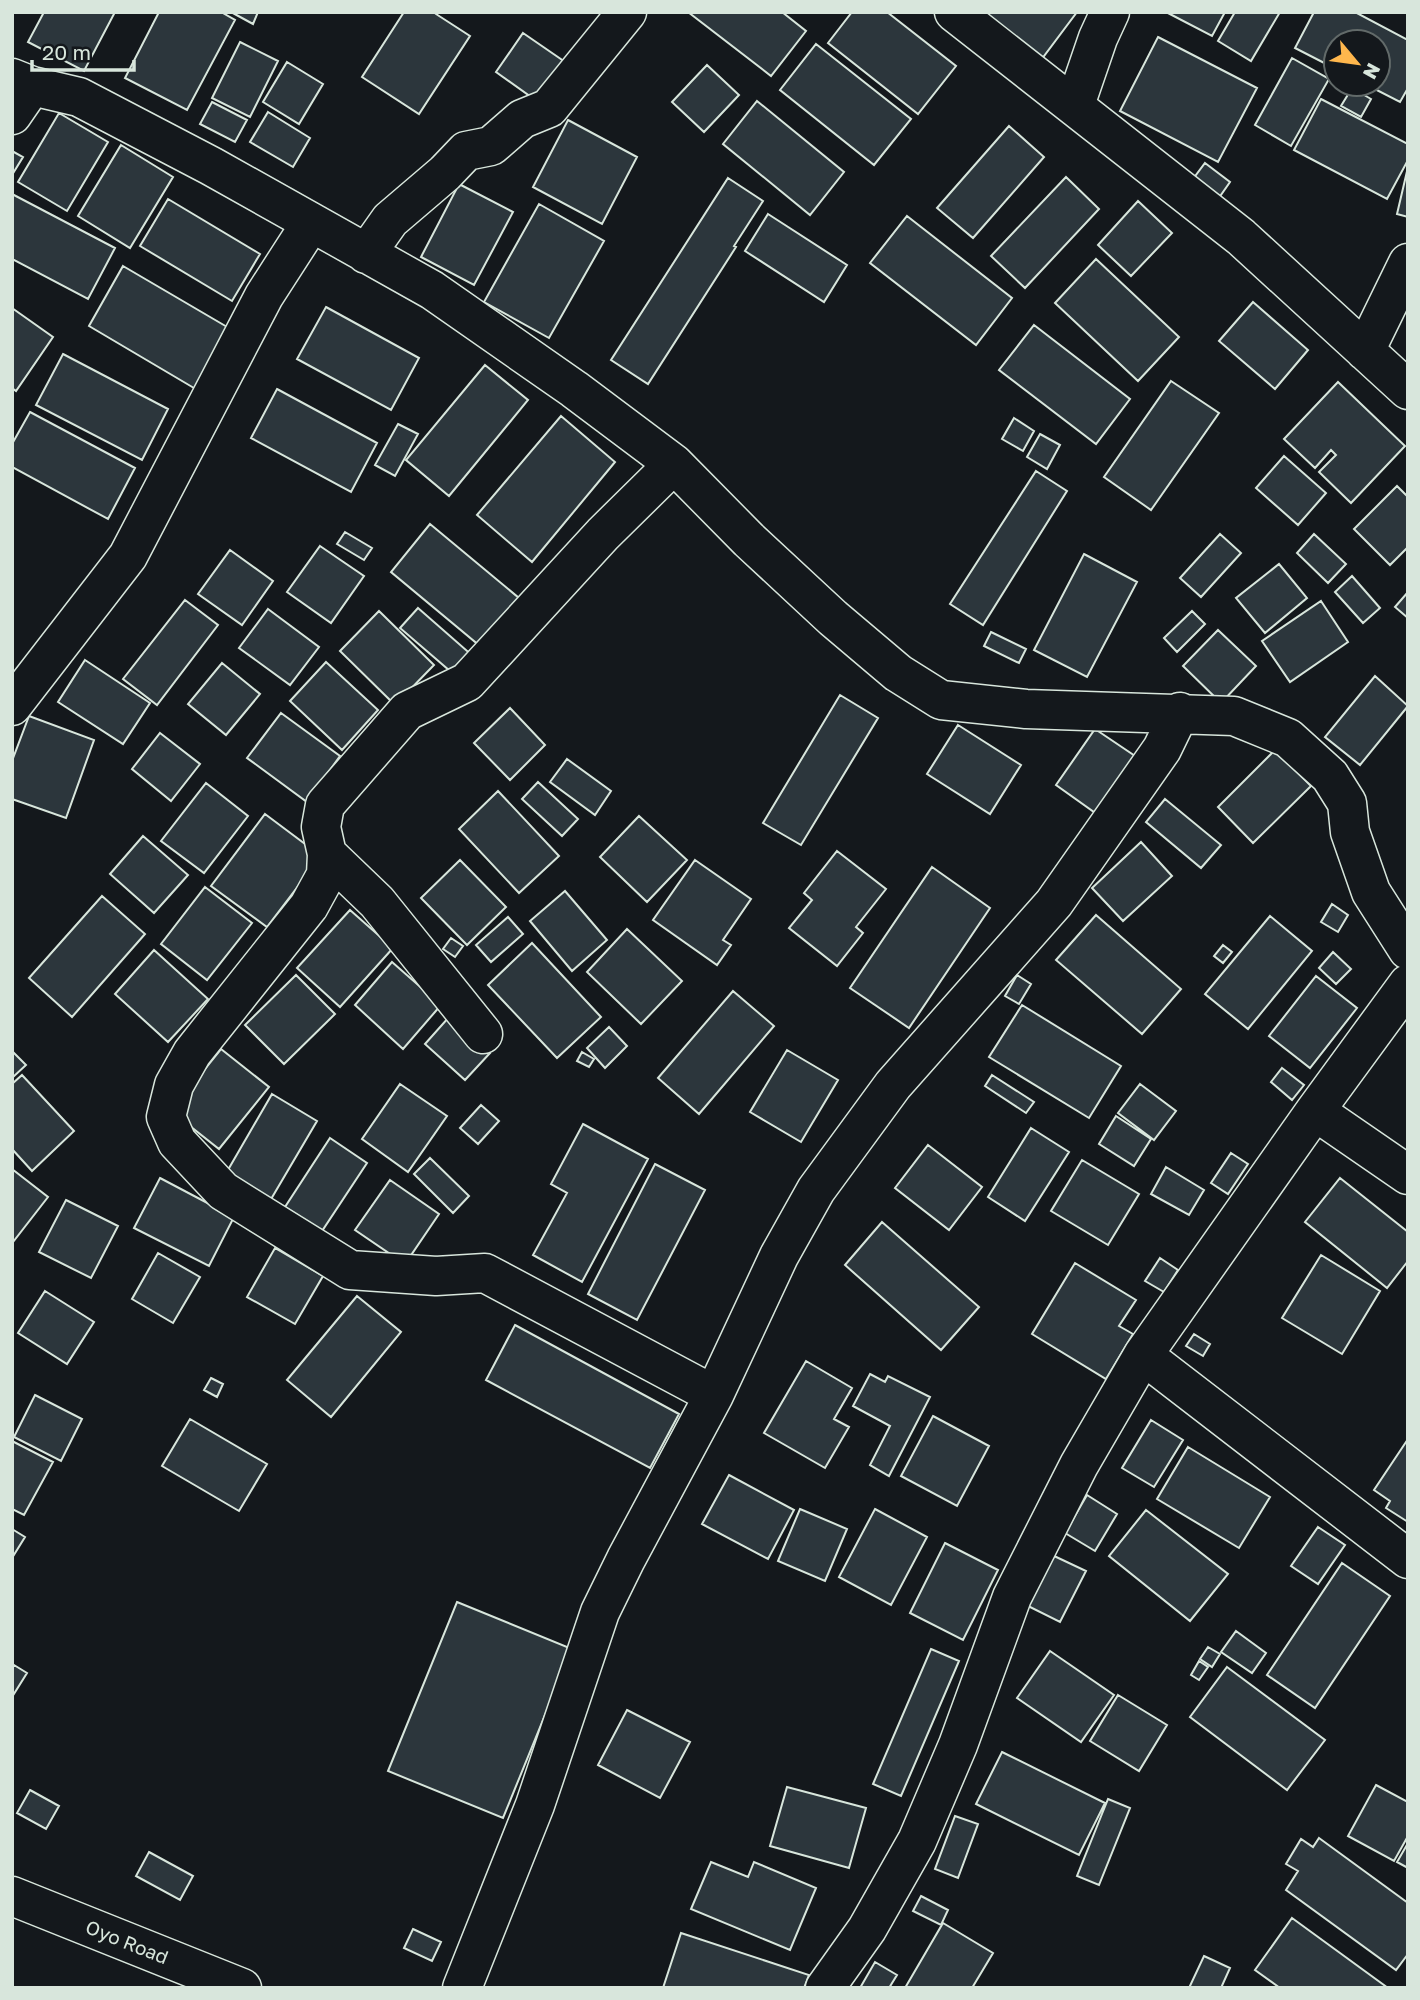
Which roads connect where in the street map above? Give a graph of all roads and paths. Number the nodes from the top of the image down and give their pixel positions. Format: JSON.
{"nodes":[{"id":1,"x":954,"y":12,"type":"edge"},
{"id":2,"x":1110,"y":12,"type":"edge"},
{"id":3,"x":611,"y":17,"type":"edge"},
{"id":4,"x":19,"y":93,"type":"edge"},
{"id":5,"x":1075,"y":106,"type":"junction"},
{"id":6,"x":311,"y":223,"type":"junction"},
{"id":7,"x":366,"y":254,"type":"junction"},
{"id":8,"x":1408,"y":263,"type":"edge"},
{"id":9,"x":1365,"y":351,"type":"junction"},
{"id":10,"x":1408,"y":390,"type":"edge"},
{"id":11,"x":674,"y":464,"type":"junction"},
{"id":12,"x":12,"y":706,"type":"edge"},
{"id":13,"x":1180,"y":712,"type":"junction"},
{"id":14,"x":327,"y":854,"type":"junction"},
{"id":15,"x":1408,"y":950,"type":"edge"},
{"id":16,"x":1408,"y":984,"type":"edge"},
{"id":17,"x":483,"y":1034,"type":"dead end"},
{"id":18,"x":1315,"y":1111,"type":"junction"},
{"id":19,"x":1408,"y":1175,"type":"edge"},
{"id":20,"x":1143,"y":1355,"type":"junction"},
{"id":21,"x":714,"y":1395,"type":"junction"},
{"id":22,"x":1408,"y":1559,"type":"edge"},
{"id":23,"x":12,"y":1896,"type":"edge"},
{"id":24,"x":242,"y":1988,"type":"edge"},
{"id":25,"x":461,"y":1988,"type":"edge"},
{"id":26,"x":825,"y":1988,"type":"edge"}],
"edges":[{"from":1,"to":5,"type":"main road"},
{"from":2,"to":5,"type":"main road"},
{"from":3,"to":7,"type":"main road"},
{"from":4,"to":6,"type":"main road"},
{"from":5,"to":9,"type":"main road"},
{"from":6,"to":7,"type":"main road"},
{"from":6,"to":12,"type":"main road"},
{"from":7,"to":11,"type":"main road"},
{"from":8,"to":9,"type":"main road"},
{"from":9,"to":10,"type":"main road"},
{"from":11,"to":13,"type":"main road"},
{"from":11,"to":14,"type":"main road"},
{"from":13,"to":15,"type":"main road"},
{"from":13,"to":21,"type":"main road"},
{"from":14,"to":17,"type":"main road"},
{"from":14,"to":21,"type":"main road"},
{"from":16,"to":18,"type":"main road"},
{"from":18,"to":19,"type":"main road"},
{"from":18,"to":20,"type":"main road"},
{"from":20,"to":22,"type":"main road"},
{"from":20,"to":26,"type":"main road"},
{"from":21,"to":25,"type":"main road"},
{"from":23,"to":24,"type":"main road","name":"Oyo Road"}]}
